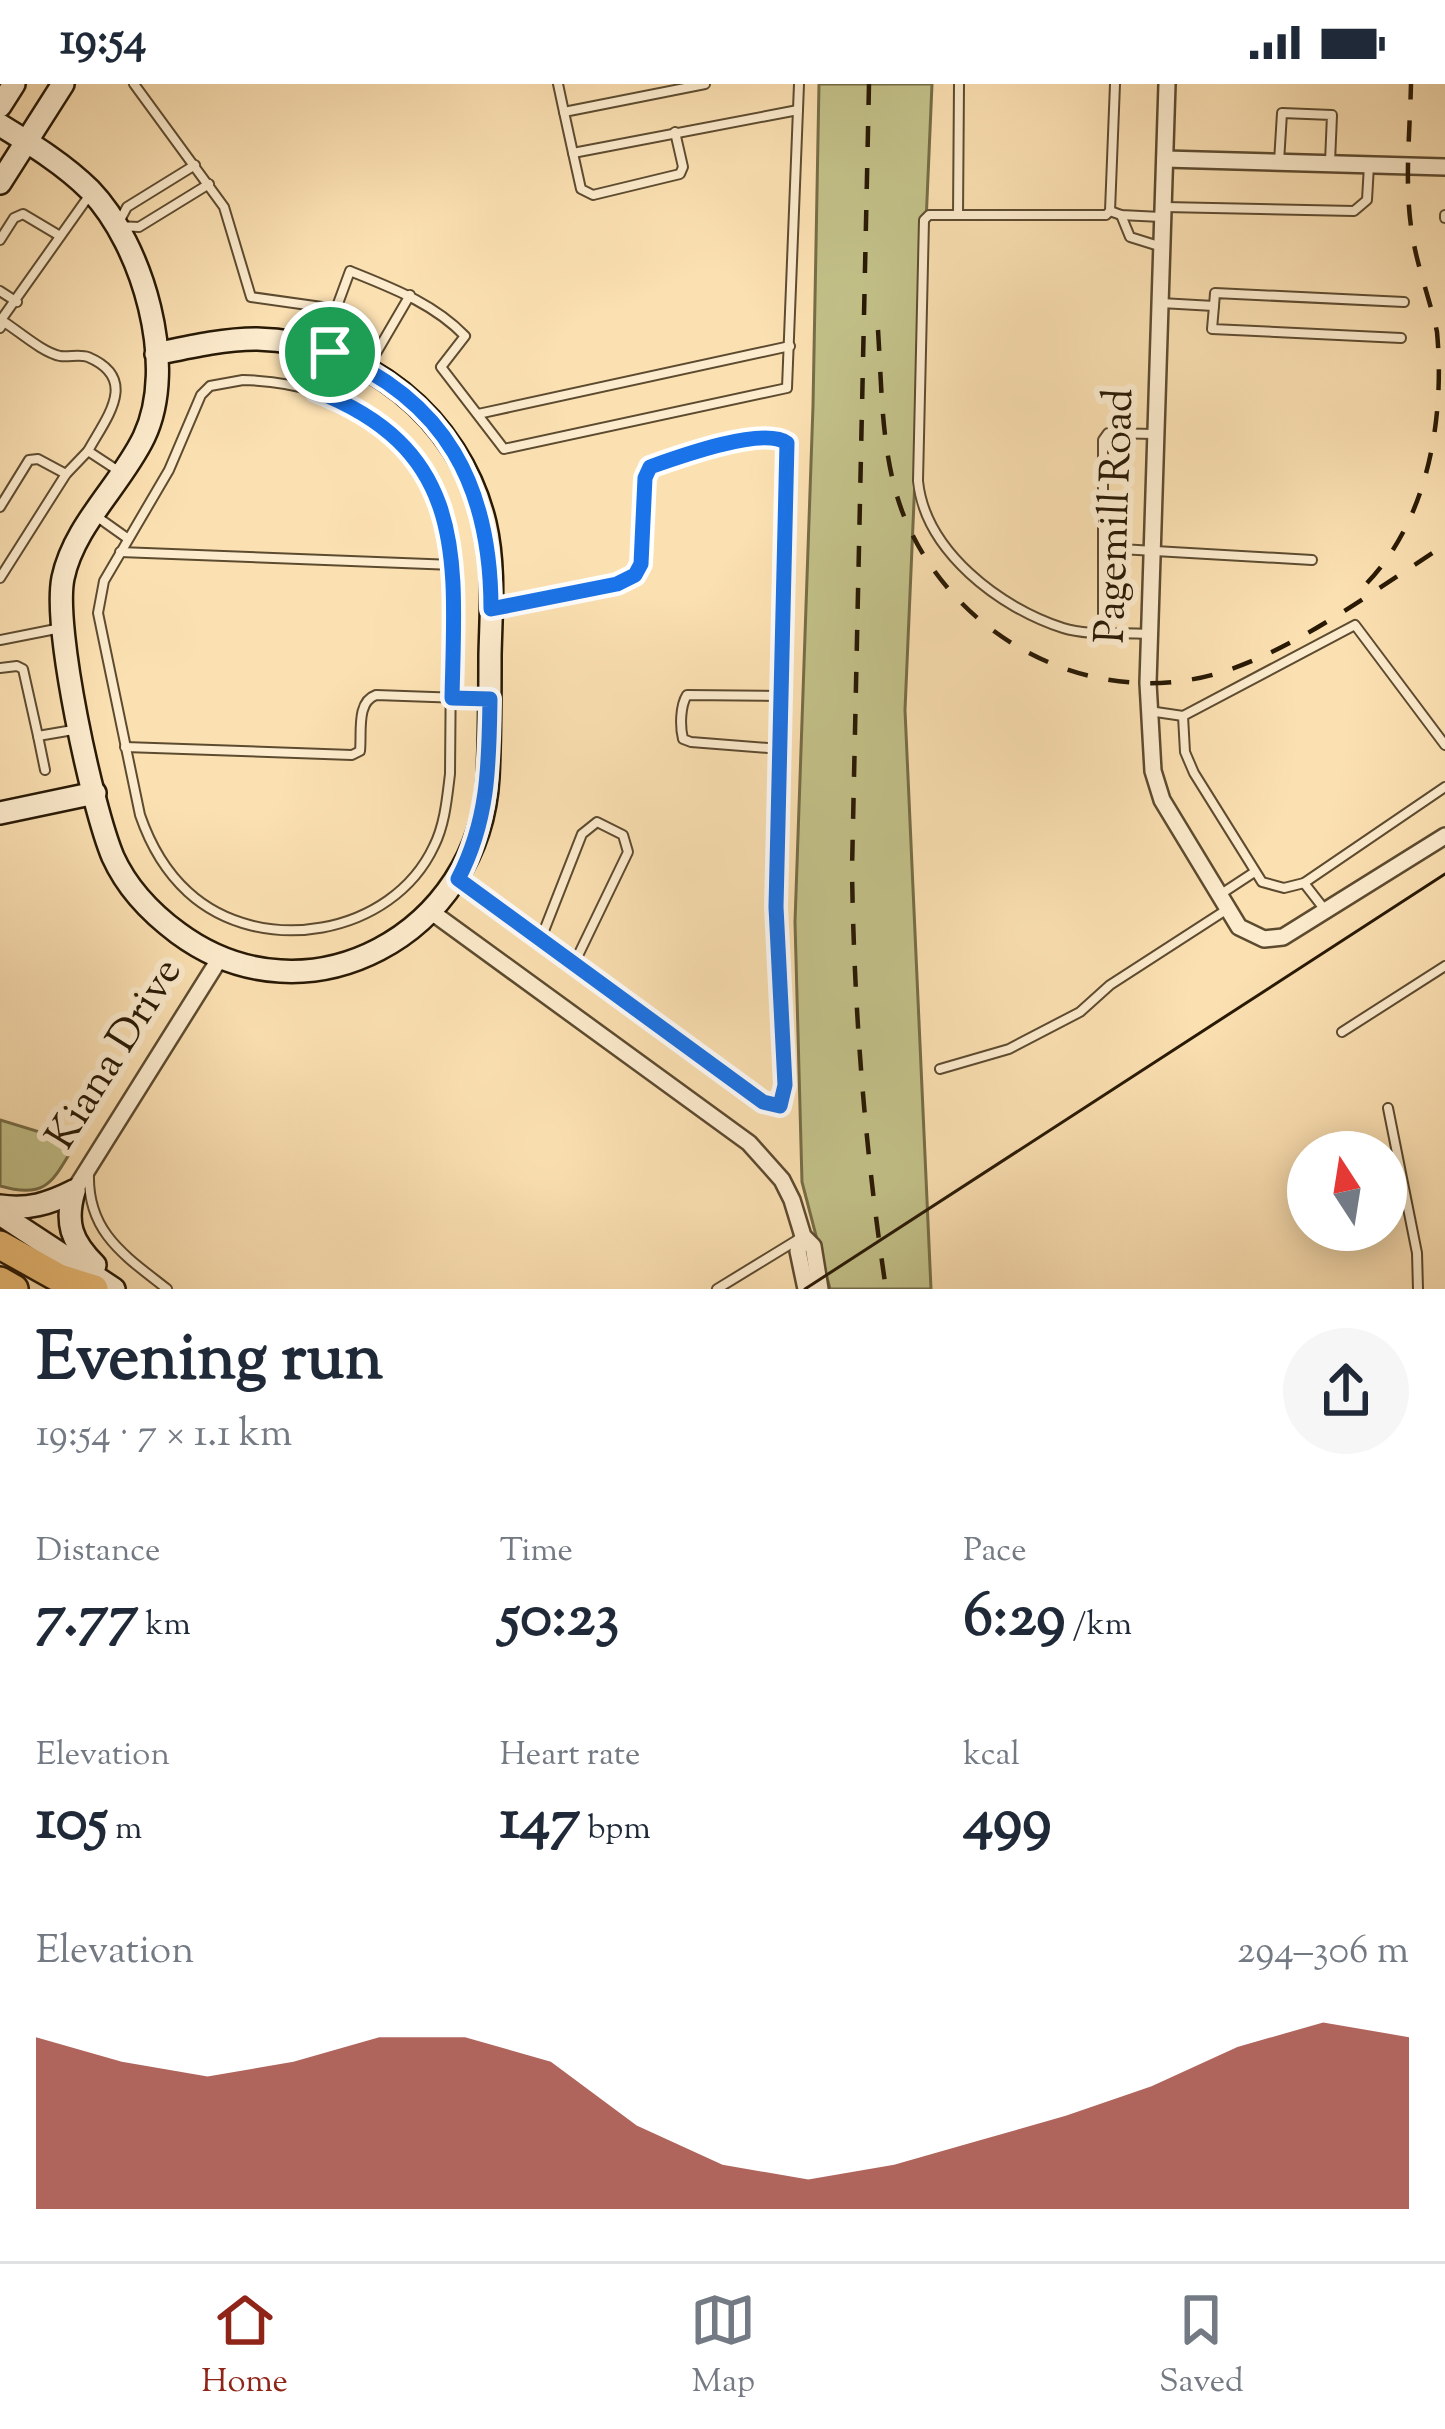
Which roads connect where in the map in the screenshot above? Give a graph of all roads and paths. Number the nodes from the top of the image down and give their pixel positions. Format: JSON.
{"nodes":[{"id":1,"x":14,"y":84,"type":"edge"},
{"id":2,"x":63,"y":84,"type":"edge"},
{"id":3,"x":134,"y":84,"type":"edge"},
{"id":4,"x":558,"y":84,"type":"edge"},
{"id":5,"x":799,"y":84,"type":"edge"},
{"id":6,"x":958,"y":84,"type":"edge"},
{"id":7,"x":1115,"y":84,"type":"edge"},
{"id":8,"x":1167,"y":84,"type":"edge"},
{"id":9,"x":699,"y":85,"type":"edge"},
{"id":10,"x":0,"y":106,"type":"edge"},
{"id":11,"x":798,"y":110,"type":"junction"},
{"id":12,"x":564,"y":112,"type":"junction"},
{"id":13,"x":0,"y":124,"type":"edge"},
{"id":14,"x":675,"y":132,"type":"junction"},
{"id":15,"x":26,"y":141,"type":"junction"},
{"id":16,"x":573,"y":153,"type":"junction"},
{"id":17,"x":1165,"y":159,"type":"junction"},
{"id":18,"x":1279,"y":162,"type":"junction"},
{"id":19,"x":1330,"y":164,"type":"junction"},
{"id":20,"x":194,"y":165,"type":"junction"},
{"id":21,"x":1369,"y":165,"type":"junction"},
{"id":22,"x":1445,"y":167,"type":"edge"},
{"id":23,"x":0,"y":182,"type":"edge"},
{"id":24,"x":209,"y":184,"type":"junction"},
{"id":25,"x":92,"y":192,"type":"junction"},
{"id":26,"x":1110,"y":211,"type":"junction"},
{"id":27,"x":1163,"y":212,"type":"junction"},
{"id":28,"x":958,"y":215,"type":"junction"},
{"id":29,"x":1121,"y":215,"type":"junction"},
{"id":30,"x":117,"y":226,"type":"junction"},
{"id":31,"x":7,"y":236,"type":"edge"},
{"id":32,"x":60,"y":236,"type":"junction"},
{"id":33,"x":1162,"y":247,"type":"junction"},
{"id":34,"x":34,"y":250,"type":"dead end"},
{"id":35,"x":45,"y":258,"type":"junction"},
{"id":36,"x":19,"y":273,"type":"dead end"},
{"id":37,"x":31,"y":281,"type":"junction"},
{"id":38,"x":0,"y":291,"type":"edge"},
{"id":39,"x":410,"y":296,"type":"junction"},
{"id":40,"x":17,"y":302,"type":"junction"},
{"id":41,"x":1404,"y":302,"type":"dead end"},
{"id":42,"x":1160,"y":303,"type":"junction"},
{"id":43,"x":1214,"y":306,"type":"junction"},
{"id":44,"x":1,"y":323,"type":"edge"},
{"id":45,"x":1401,"y":338,"type":"dead end"},
{"id":46,"x":790,"y":346,"type":"junction"},
{"id":47,"x":330,"y":352,"type":"junction"},
{"id":48,"x":156,"y":354,"type":"junction"},
{"id":49,"x":367,"y":368,"type":"junction"},
{"id":50,"x":316,"y":391,"type":"junction"},
{"id":51,"x":478,"y":414,"type":"junction"},
{"id":52,"x":1156,"y":435,"type":"junction"},
{"id":53,"x":88,"y":451,"type":"junction"},
{"id":54,"x":122,"y":473,"type":"junction"},
{"id":55,"x":66,"y":474,"type":"junction"},
{"id":56,"x":0,"y":507,"type":"edge"},
{"id":57,"x":94,"y":516,"type":"junction"},
{"id":58,"x":127,"y":538,"type":"junction"},
{"id":59,"x":1103,"y":548,"type":"junction"},
{"id":60,"x":1152,"y":550,"type":"junction"},
{"id":61,"x":119,"y":551,"type":"junction"},
{"id":62,"x":1312,"y":560,"type":"dead end"},
{"id":63,"x":454,"y":565,"type":"junction"},
{"id":64,"x":0,"y":578,"type":"edge"},
{"id":65,"x":491,"y":609,"type":"junction"},
{"id":66,"x":62,"y":627,"type":"junction"},
{"id":67,"x":1103,"y":631,"type":"junction"},
{"id":68,"x":1149,"y":634,"type":"junction"},
{"id":69,"x":0,"y":640,"type":"edge"},
{"id":70,"x":0,"y":668,"type":"edge"},
{"id":71,"x":782,"y":696,"type":"junction"},
{"id":72,"x":455,"y":698,"type":"junction"},
{"id":73,"x":490,"y":699,"type":"junction"},
{"id":74,"x":1149,"y":711,"type":"junction"},
{"id":75,"x":1184,"y":716,"type":"junction"},
{"id":76,"x":80,"y":728,"type":"junction"},
{"id":77,"x":38,"y":736,"type":"junction"},
{"id":78,"x":1445,"y":745,"type":"edge"},
{"id":79,"x":125,"y":747,"type":"junction"},
{"id":80,"x":780,"y":749,"type":"junction"},
{"id":81,"x":45,"y":770,"type":"dead end"},
{"id":82,"x":1445,"y":787,"type":"edge"},
{"id":83,"x":95,"y":793,"type":"junction"},
{"id":84,"x":0,"y":814,"type":"edge"},
{"id":85,"x":1445,"y":836,"type":"edge"},
{"id":86,"x":1254,"y":873,"type":"junction"},
{"id":87,"x":458,"y":879,"type":"junction"},
{"id":88,"x":1304,"y":883,"type":"junction"},
{"id":89,"x":1223,"y":902,"type":"junction"},
{"id":90,"x":1325,"y":911,"type":"junction"},
{"id":91,"x":433,"y":913,"type":"junction"},
{"id":92,"x":540,"y":941,"type":"junction"},
{"id":93,"x":220,"y":958,"type":"junction"},
{"id":94,"x":574,"y":966,"type":"junction"},
{"id":95,"x":1445,"y":966,"type":"edge"},
{"id":96,"x":1342,"y":1032,"type":"dead end"},
{"id":97,"x":940,"y":1069,"type":"dead end"},
{"id":98,"x":1388,"y":1108,"type":"dead end"},
{"id":99,"x":89,"y":1166,"type":"junction"},
{"id":100,"x":74,"y":1191,"type":"junction"},
{"id":101,"x":0,"y":1210,"type":"edge"},
{"id":102,"x":803,"y":1236,"type":"junction"},
{"id":103,"x":0,"y":1245,"type":"edge"},
{"id":104,"x":0,"y":1281,"type":"edge"},
{"id":105,"x":14,"y":1289,"type":"edge"},
{"id":106,"x":94,"y":1289,"type":"edge"},
{"id":107,"x":117,"y":1289,"type":"edge"},
{"id":108,"x":167,"y":1289,"type":"edge"},
{"id":109,"x":718,"y":1289,"type":"edge"},
{"id":110,"x":806,"y":1289,"type":"edge"},
{"id":111,"x":820,"y":1289,"type":"edge"},
{"id":112,"x":1418,"y":1289,"type":"edge"}],
"edges":[{"from":1,"to":10,"type":"street"},
{"from":2,"to":15,"type":"street"},
{"from":3,"to":20,"type":"lane"},
{"from":4,"to":12,"type":"lane"},
{"from":5,"to":11,"type":"lane"},
{"from":6,"to":28,"type":"lane"},
{"from":7,"to":26,"type":"lane"},
{"from":8,"to":17,"type":"street","name":"Pagemill Road"},
{"from":9,"to":12,"type":"lane"},
{"from":11,"to":14,"type":"lane"},
{"from":11,"to":46,"type":"lane"},
{"from":12,"to":16,"type":"lane"},
{"from":13,"to":15,"type":"street"},
{"from":14,"to":16,"type":"lane"},
{"from":14,"to":16,"type":"lane"},
{"from":15,"to":23,"type":"street"},
{"from":15,"to":25,"type":"street"},
{"from":17,"to":18,"type":"street"},
{"from":17,"to":27,"type":"street","name":"Pagemill Road"},
{"from":18,"to":19,"type":"street"},
{"from":18,"to":19,"type":"lane"},
{"from":19,"to":21,"type":"street"},
{"from":20,"to":24,"type":"lane"},
{"from":20,"to":30,"type":"lane"},
{"from":21,"to":22,"type":"street"},
{"from":21,"to":27,"type":"lane"},
{"from":24,"to":30,"type":"lane"},
{"from":24,"to":39,"type":"lane"},
{"from":25,"to":30,"type":"street"},
{"from":25,"to":32,"type":"lane"},
{"from":26,"to":28,"type":"lane"},
{"from":26,"to":29,"type":"lane"},
{"from":27,"to":29,"type":"lane"},
{"from":27,"to":33,"type":"street","name":"Pagemill Road"},
{"from":28,"to":67,"type":"lane"},
{"from":29,"to":33,"type":"lane"},
{"from":30,"to":48,"type":"street"},
{"from":31,"to":32,"type":"lane"},
{"from":32,"to":35,"type":"lane"},
{"from":33,"to":42,"type":"street","name":"Pagemill Road"},
{"from":34,"to":35,"type":"lane"},
{"from":35,"to":37,"type":"lane"},
{"from":36,"to":37,"type":"lane"},
{"from":37,"to":40,"type":"lane"},
{"from":38,"to":40,"type":"lane"},
{"from":39,"to":49,"type":"lane"},
{"from":39,"to":51,"type":"lane"},
{"from":40,"to":44,"type":"lane"},
{"from":41,"to":43,"type":"lane"},
{"from":42,"to":43,"type":"lane"},
{"from":42,"to":52,"type":"street","name":"Pagemill Road"},
{"from":43,"to":45,"type":"lane"},
{"from":44,"to":53,"type":"lane"},
{"from":46,"to":51,"type":"lane"},
{"from":46,"to":51,"type":"lane"},
{"from":47,"to":48,"type":"street"},
{"from":47,"to":49,"type":"street"},
{"from":47,"to":50,"type":"lane"},
{"from":48,"to":54,"type":"street"},
{"from":49,"to":65,"type":"street"},
{"from":50,"to":58,"type":"lane"},
{"from":50,"to":63,"type":"lane"},
{"from":52,"to":59,"type":"lane"},
{"from":52,"to":60,"type":"street","name":"Pagemill Road"},
{"from":53,"to":54,"type":"lane"},
{"from":53,"to":55,"type":"lane"},
{"from":54,"to":57,"type":"street"},
{"from":55,"to":56,"type":"lane"},
{"from":55,"to":64,"type":"lane"},
{"from":57,"to":58,"type":"lane"},
{"from":57,"to":66,"type":"street"},
{"from":58,"to":61,"type":"lane"},
{"from":59,"to":60,"type":"lane"},
{"from":59,"to":67,"type":"lane"},
{"from":60,"to":62,"type":"lane"},
{"from":60,"to":68,"type":"street","name":"Pagemill Road"},
{"from":61,"to":63,"type":"lane"},
{"from":61,"to":79,"type":"lane"},
{"from":63,"to":72,"type":"lane"},
{"from":65,"to":71,"type":"lane"},
{"from":65,"to":73,"type":"street"},
{"from":66,"to":69,"type":"lane"},
{"from":66,"to":76,"type":"street"},
{"from":67,"to":68,"type":"lane"},
{"from":68,"to":74,"type":"street","name":"Pagemill Road"},
{"from":70,"to":77,"type":"lane"},
{"from":71,"to":80,"type":"lane"},
{"from":71,"to":80,"type":"lane"},
{"from":72,"to":73,"type":"lane"},
{"from":72,"to":79,"type":"lane"},
{"from":72,"to":79,"type":"lane"},
{"from":73,"to":87,"type":"street"},
{"from":74,"to":75,"type":"lane"},
{"from":74,"to":89,"type":"street","name":"Pagemill Road"},
{"from":75,"to":78,"type":"lane"},
{"from":75,"to":86,"type":"lane"},
{"from":76,"to":77,"type":"lane"},
{"from":76,"to":83,"type":"street"},
{"from":77,"to":81,"type":"lane"},
{"from":80,"to":94,"type":"lane"},
{"from":82,"to":88,"type":"lane"},
{"from":83,"to":84,"type":"street"},
{"from":83,"to":93,"type":"street"},
{"from":85,"to":90,"type":"street"},
{"from":86,"to":88,"type":"lane"},
{"from":86,"to":89,"type":"lane"},
{"from":87,"to":91,"type":"street"},
{"from":87,"to":92,"type":"lane"},
{"from":88,"to":90,"type":"lane"},
{"from":89,"to":90,"type":"street","name":"Pagemill Road"},
{"from":89,"to":97,"type":"lane"},
{"from":91,"to":93,"type":"street"},
{"from":91,"to":102,"type":"street"},
{"from":92,"to":94,"type":"lane"},
{"from":92,"to":94,"type":"lane"},
{"from":93,"to":99,"type":"street","name":"Kiana Drive"},
{"from":95,"to":96,"type":"lane"},
{"from":98,"to":112,"type":"lane"},
{"from":99,"to":100,"type":"street","name":"Kiana Drive"},
{"from":99,"to":108,"type":"lane"},
{"from":100,"to":101,"type":"street"},
{"from":100,"to":107,"type":"street"},
{"from":101,"to":107,"type":"street"},
{"from":102,"to":109,"type":"lane"},
{"from":102,"to":110,"type":"street"},
{"from":102,"to":111,"type":"street"},
{"from":103,"to":106,"type":"highway"},
{"from":104,"to":105,"type":"highway"}]}
